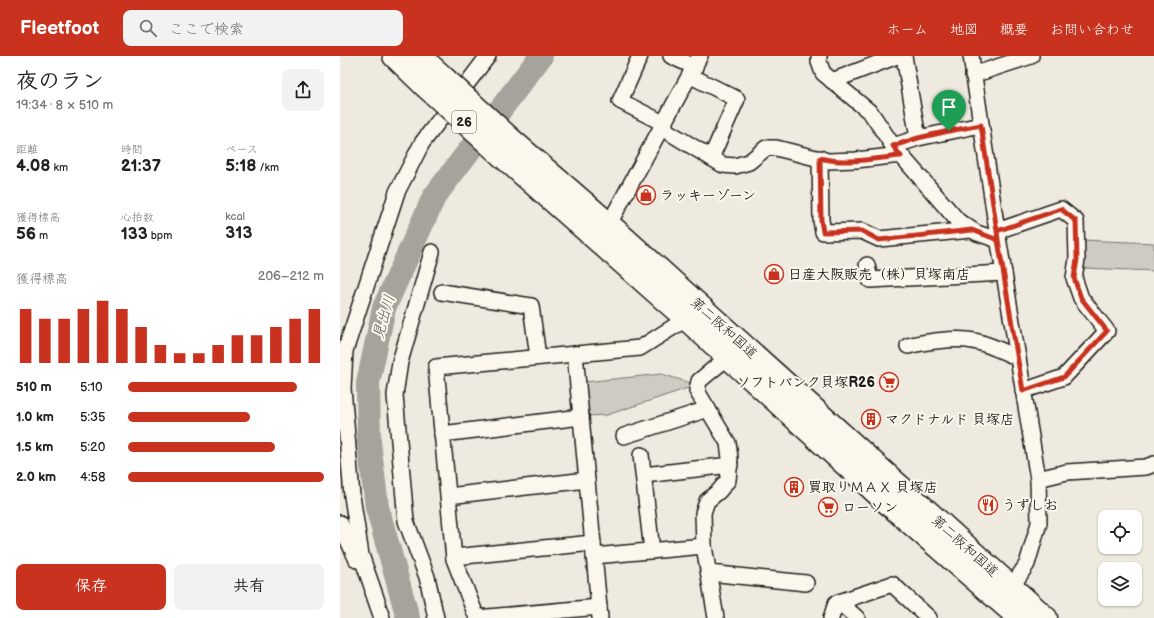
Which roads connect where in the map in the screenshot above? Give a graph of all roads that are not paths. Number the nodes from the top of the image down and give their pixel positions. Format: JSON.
{"nodes":[{"id":1,"x":394,"y":56,"type":"edge"},
{"id":2,"x":420,"y":56,"type":"edge"},
{"id":3,"x":488,"y":56,"type":"edge"},
{"id":4,"x":640,"y":56,"type":"edge"},
{"id":5,"x":671,"y":56,"type":"edge"},
{"id":6,"x":819,"y":56,"type":"edge"},
{"id":7,"x":897,"y":56,"type":"edge"},
{"id":8,"x":904,"y":56,"type":"edge"},
{"id":9,"x":970,"y":56,"type":"edge"},
{"id":10,"x":1031,"y":56,"type":"edge"},
{"id":11,"x":696,"y":66,"type":"edge"},
{"id":12,"x":973,"y":75,"type":"junction"},
{"id":13,"x":433,"y":80,"type":"junction"},
{"id":14,"x":832,"y":81,"type":"junction"},
{"id":15,"x":981,"y":125,"type":"junction"},
{"id":16,"x":664,"y":126,"type":"junction"},
{"id":17,"x":918,"y":138,"type":"junction"},
{"id":18,"x":508,"y":149,"type":"junction"},
{"id":19,"x":897,"y":151,"type":"junction"},
{"id":20,"x":711,"y":158,"type":"junction"},
{"id":21,"x":820,"y":158,"type":"junction"},
{"id":22,"x":609,"y":224,"type":"junction"},
{"id":23,"x":972,"y":230,"type":"junction"},
{"id":24,"x":998,"y":236,"type":"junction"},
{"id":25,"x":432,"y":252,"type":"dead end"},
{"id":26,"x":867,"y":265,"type":"dead end"},
{"id":27,"x":1004,"y":273,"type":"junction"},
{"id":28,"x":442,"y":292,"type":"dead end"},
{"id":29,"x":686,"y":319,"type":"junction"},
{"id":30,"x":908,"y":346,"type":"dead end"},
{"id":31,"x":574,"y":354,"type":"junction"},
{"id":32,"x":728,"y":357,"type":"junction"},
{"id":33,"x":538,"y":358,"type":"junction"},
{"id":34,"x":1018,"y":358,"type":"junction"},
{"id":35,"x":1023,"y":391,"type":"junction"},
{"id":36,"x":708,"y":408,"type":"junction"},
{"id":37,"x":581,"y":417,"type":"junction"},
{"id":38,"x":442,"y":434,"type":"junction"},
{"id":39,"x":624,"y":436,"type":"dead end"},
{"id":40,"x":641,"y":455,"type":"dead end"},
{"id":41,"x":1154,"y":464,"type":"edge"},
{"id":42,"x":730,"y":465,"type":"junction"},
{"id":43,"x":644,"y":475,"type":"junction"},
{"id":44,"x":1038,"y":479,"type":"junction"},
{"id":45,"x":587,"y":480,"type":"junction"},
{"id":46,"x":448,"y":496,"type":"junction"},
{"id":47,"x":340,"y":523,"type":"edge"},
{"id":48,"x":704,"y":546,"type":"junction"},
{"id":49,"x":594,"y":550,"type":"junction"},
{"id":50,"x":652,"y":551,"type":"junction"},
{"id":51,"x":454,"y":557,"type":"junction"},
{"id":52,"x":708,"y":573,"type":"junction"},
{"id":53,"x":806,"y":583,"type":"dead end"},
{"id":54,"x":377,"y":601,"type":"junction"},
{"id":55,"x":839,"y":602,"type":"junction"},
{"id":56,"x":1010,"y":608,"type":"edge"},
{"id":57,"x":600,"y":613,"type":"edge"},
{"id":58,"x":382,"y":618,"type":"edge"},
{"id":59,"x":436,"y":618,"type":"edge"},
{"id":60,"x":477,"y":618,"type":"edge"},
{"id":61,"x":716,"y":618,"type":"edge"},
{"id":62,"x":831,"y":618,"type":"edge"},
{"id":63,"x":857,"y":618,"type":"edge"},
{"id":64,"x":929,"y":618,"type":"edge"},
{"id":65,"x":1046,"y":618,"type":"edge"}],
"edges":[{"from":1,"to":13,"type":"highway","name":"第二阪和国道","number":"26"},
{"from":2,"to":13,"type":"highway","name":"第二阪和国道","number":"26"},
{"from":3,"to":54,"type":"street"},
{"from":4,"to":16,"type":"street"},
{"from":5,"to":11,"type":"street"},
{"from":6,"to":14,"type":"street"},
{"from":7,"to":14,"type":"street"},
{"from":8,"to":17,"type":"street"},
{"from":9,"to":12,"type":"street"},
{"from":10,"to":12,"type":"street"},
{"from":11,"to":16,"type":"street"},
{"from":11,"to":20,"type":"street"},
{"from":12,"to":15,"type":"street"},
{"from":13,"to":18,"type":"highway","name":"第二阪和国道","number":"26","bridge":true},
{"from":14,"to":19,"type":"street"},
{"from":15,"to":17,"type":"street"},
{"from":15,"to":24,"type":"street"},
{"from":16,"to":20,"type":"street"},
{"from":16,"to":22,"type":"street"},
{"from":17,"to":19,"type":"street"},
{"from":18,"to":22,"type":"highway","name":"第二阪和国道","number":"26"},
{"from":18,"to":29,"type":"highway","name":"第二阪和国道","number":"26"},
{"from":19,"to":21,"type":"street"},
{"from":19,"to":23,"type":"street"},
{"from":20,"to":21,"type":"street"},
{"from":21,"to":23,"type":"street"},
{"from":22,"to":56,"type":"highway","name":"第二阪和国道","number":"26"},
{"from":23,"to":24,"type":"street"},
{"from":24,"to":27,"type":"street"},
{"from":24,"to":35,"type":"street"},
{"from":25,"to":59,"type":"street"},
{"from":26,"to":27,"type":"street"},
{"from":27,"to":34,"type":"street"},
{"from":28,"to":33,"type":"street"},
{"from":29,"to":31,"type":"street"},
{"from":29,"to":32,"type":"highway","name":"第二阪和国道","number":"26"},
{"from":30,"to":34,"type":"street"},
{"from":31,"to":33,"type":"street"},
{"from":31,"to":37,"type":"street"},
{"from":32,"to":36,"type":"street"},
{"from":32,"to":56,"type":"highway","name":"第二阪和国道","number":"26"},
{"from":33,"to":38,"type":"street"},
{"from":34,"to":35,"type":"street"},
{"from":35,"to":44,"type":"street"},
{"from":36,"to":39,"type":"street"},
{"from":36,"to":42,"type":"street"},
{"from":37,"to":38,"type":"street"},
{"from":37,"to":45,"type":"street"},
{"from":38,"to":46,"type":"street"},
{"from":40,"to":43,"type":"street"},
{"from":41,"to":44,"type":"street"},
{"from":42,"to":43,"type":"street"},
{"from":42,"to":48,"type":"street"},
{"from":43,"to":50,"type":"street"},
{"from":44,"to":56,"type":"street"},
{"from":45,"to":46,"type":"street"},
{"from":45,"to":49,"type":"street"},
{"from":46,"to":51,"type":"street"},
{"from":47,"to":54,"type":"street"},
{"from":48,"to":50,"type":"street"},
{"from":48,"to":52,"type":"street"},
{"from":49,"to":50,"type":"street"},
{"from":49,"to":51,"type":"street"},
{"from":49,"to":57,"type":"street"},
{"from":51,"to":60,"type":"street"},
{"from":52,"to":53,"type":"street"},
{"from":52,"to":61,"type":"street"},
{"from":54,"to":58,"type":"street"},
{"from":55,"to":62,"type":"street"},
{"from":55,"to":63,"type":"street"},
{"from":55,"to":64,"type":"street"},
{"from":56,"to":65,"type":"highway","name":"第二阪和国道","number":"26"},
{"from":57,"to":60,"type":"street"}]}
